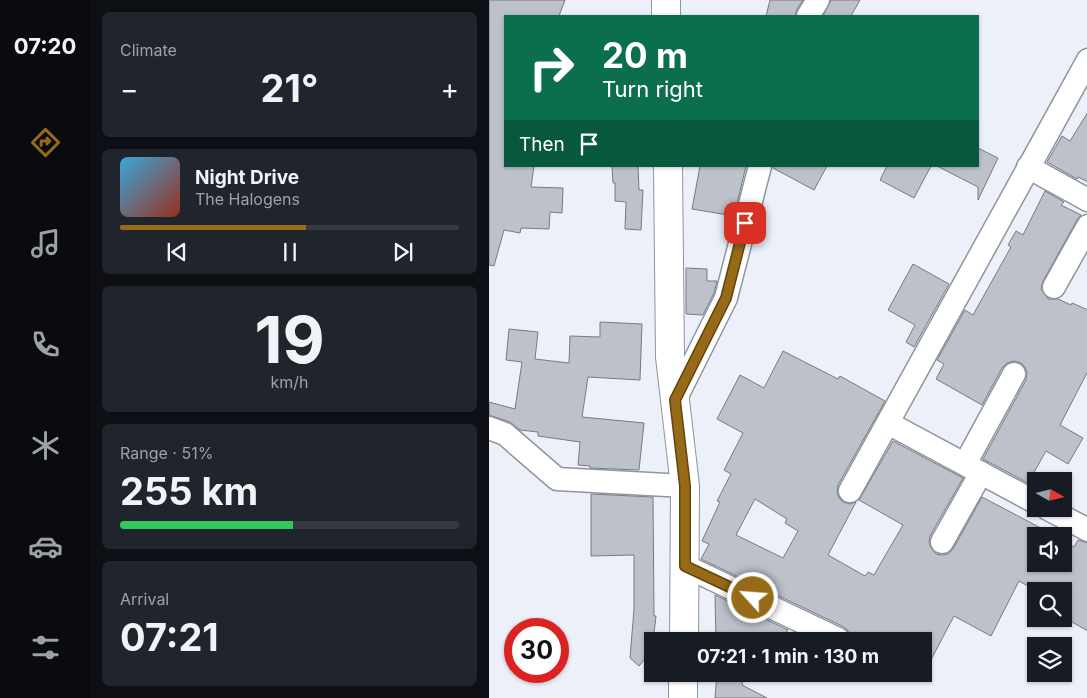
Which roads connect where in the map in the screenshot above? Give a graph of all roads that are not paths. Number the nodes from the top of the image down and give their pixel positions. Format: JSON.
{"nodes":[{"id":1,"x":666,"y":0,"type":"edge"},
{"id":2,"x":818,"y":0,"type":"edge"},
{"id":3,"x":666,"y":15,"type":"edge"},
{"id":4,"x":809,"y":15,"type":"edge"},
{"id":5,"x":1087,"y":60,"type":"edge"},
{"id":6,"x":668,"y":167,"type":"edge"},
{"id":7,"x":760,"y":167,"type":"edge"},
{"id":8,"x":1029,"y":167,"type":"junction"},
{"id":9,"x":1087,"y":200,"type":"edge"},
{"id":10,"x":1087,"y":226,"type":"edge"},
{"id":11,"x":1054,"y":287,"type":"dead end"},
{"id":12,"x":1014,"y":374,"type":"dead end"},
{"id":13,"x":675,"y":400,"type":"junction"},
{"id":14,"x":888,"y":423,"type":"junction"},
{"id":15,"x":489,"y":428,"type":"edge"},
{"id":16,"x":973,"y":469,"type":"junction"},
{"id":17,"x":685,"y":486,"type":"junction"},
{"id":18,"x":851,"y":491,"type":"dead end"},
{"id":19,"x":1027,"y":498,"type":"edge"},
{"id":20,"x":1065,"y":518,"type":"edge"},
{"id":21,"x":1087,"y":530,"type":"edge"},
{"id":22,"x":942,"y":542,"type":"dead end"},
{"id":23,"x":685,"y":566,"type":"junction"},
{"id":24,"x":684,"y":632,"type":"edge"},
{"id":25,"x":825,"y":632,"type":"edge"},
{"id":26,"x":683,"y":682,"type":"edge"},
{"id":27,"x":683,"y":698,"type":"edge"}],
"edges":[{"from":1,"to":3,"type":"street"},
{"from":2,"to":4,"type":"street"},
{"from":5,"to":8,"type":"street"},
{"from":6,"to":13,"type":"street"},
{"from":7,"to":13,"type":"street"},
{"from":8,"to":9,"type":"street"},
{"from":8,"to":14,"type":"street"},
{"from":10,"to":11,"type":"street"},
{"from":12,"to":16,"type":"street"},
{"from":13,"to":17,"type":"street"},
{"from":14,"to":16,"type":"street"},
{"from":14,"to":18,"type":"street"},
{"from":15,"to":17,"type":"street"},
{"from":16,"to":19,"type":"street"},
{"from":16,"to":22,"type":"street"},
{"from":17,"to":23,"type":"street"},
{"from":20,"to":21,"type":"street"},
{"from":23,"to":24,"type":"street"},
{"from":23,"to":25,"type":"street"},
{"from":26,"to":27,"type":"street"}]}
